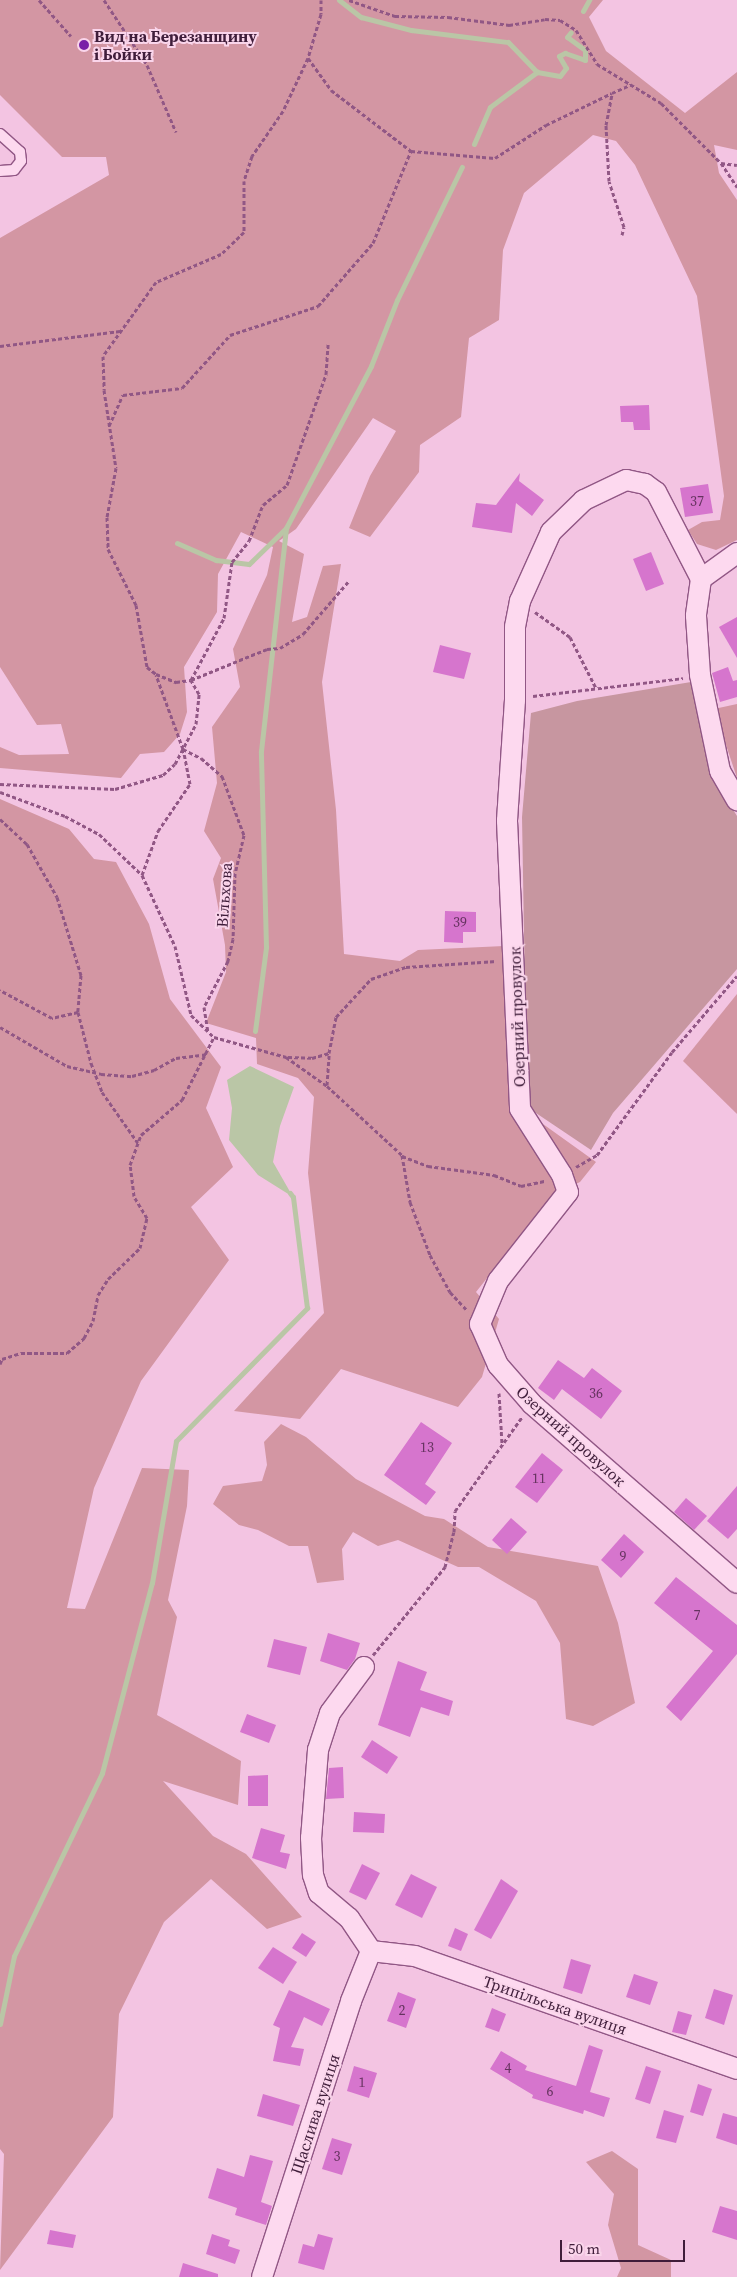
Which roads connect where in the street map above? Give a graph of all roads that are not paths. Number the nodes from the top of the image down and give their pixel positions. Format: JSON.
{"nodes":[{"id":1,"x":0,"y":134,"type":"edge"},
{"id":2,"x":0,"y":171,"type":"edge"},
{"id":3,"x":737,"y":553,"type":"edge"},
{"id":4,"x":701,"y":579,"type":"junction"},
{"id":5,"x":737,"y":800,"type":"edge"},
{"id":6,"x":737,"y":1583,"type":"edge"},
{"id":7,"x":364,"y":1667,"type":"road end"},
{"id":8,"x":371,"y":1951,"type":"junction"},
{"id":9,"x":737,"y":2069,"type":"edge"},
{"id":10,"x":262,"y":2277,"type":"edge"}],
"edges":[{"from":1,"to":2,"type":"lane"},
{"from":3,"to":4,"type":"street"},
{"from":4,"to":5,"type":"street"},
{"from":4,"to":6,"type":"street","name":"Озерний провулок"},
{"from":7,"to":8,"type":"street"},
{"from":8,"to":9,"type":"street","name":"Трипільська вулиця"},
{"from":8,"to":10,"type":"street","name":"Щаслива вулиця"}]}
